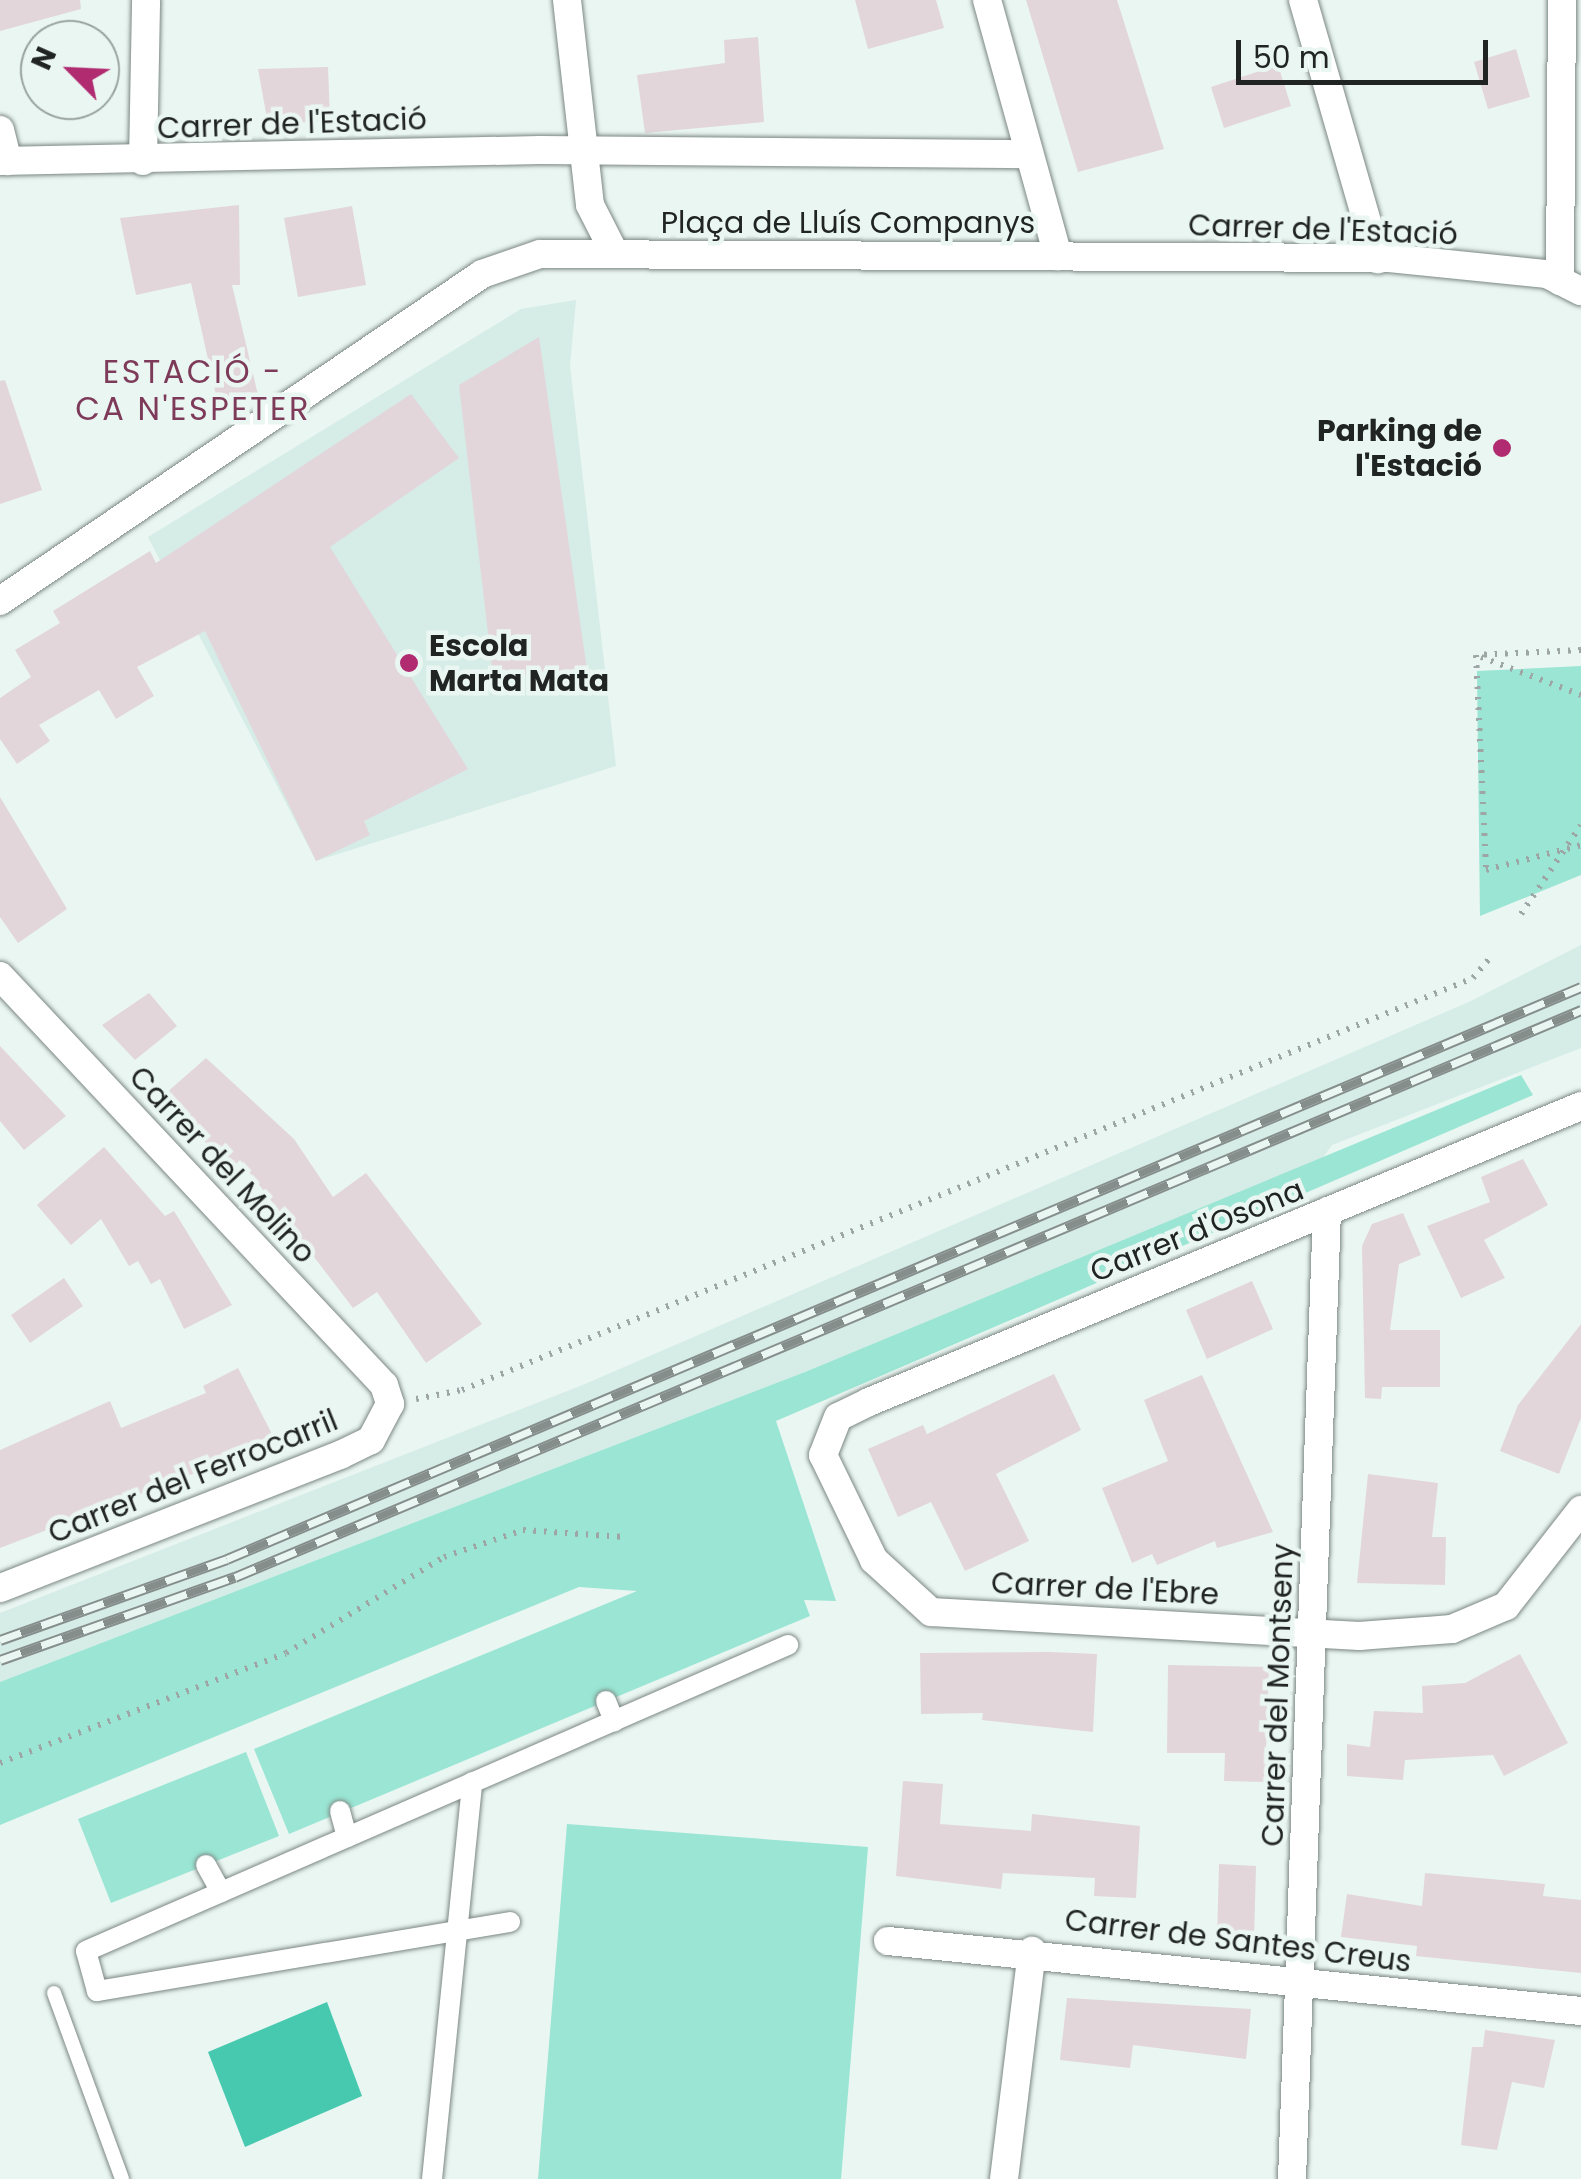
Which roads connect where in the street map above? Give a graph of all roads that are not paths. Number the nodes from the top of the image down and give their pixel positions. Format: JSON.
{"nodes":[{"id":1,"x":146,"y":0,"type":"edge"},
{"id":2,"x":566,"y":0,"type":"edge"},
{"id":3,"x":987,"y":0,"type":"edge"},
{"id":4,"x":1304,"y":0,"type":"edge"},
{"id":5,"x":1562,"y":0,"type":"edge"},
{"id":6,"x":0,"y":130,"type":"edge"},
{"id":7,"x":585,"y":154,"type":"junction"},
{"id":8,"x":1029,"y":154,"type":"junction"},
{"id":9,"x":4,"y":161,"type":"edge"},
{"id":10,"x":144,"y":161,"type":"junction"},
{"id":11,"x":615,"y":254,"type":"junction"},
{"id":12,"x":1058,"y":256,"type":"junction"},
{"id":13,"x":1378,"y":258,"type":"junction"},
{"id":14,"x":1571,"y":286,"type":"edge"},
{"id":15,"x":0,"y":601,"type":"edge"},
{"id":16,"x":0,"y":976,"type":"edge"},
{"id":17,"x":1581,"y":1106,"type":"edge"},
{"id":18,"x":1326,"y":1212,"type":"junction"},
{"id":19,"x":390,"y":1404,"type":"joint"},
{"id":20,"x":838,"y":1416,"type":"joint"},
{"id":21,"x":1581,"y":1510,"type":"edge"},
{"id":22,"x":0,"y":1588,"type":"edge"},
{"id":23,"x":1312,"y":1631,"type":"junction"},
{"id":24,"x":788,"y":1645,"type":"dead end"},
{"id":25,"x":606,"y":1700,"type":"dead end"},
{"id":26,"x":614,"y":1721,"type":"junction"},
{"id":27,"x":472,"y":1782,"type":"junction"},
{"id":28,"x":340,"y":1811,"type":"dead end"},
{"id":29,"x":348,"y":1837,"type":"junction"},
{"id":30,"x":206,"y":1865,"type":"dead end"},
{"id":31,"x":221,"y":1892,"type":"junction"},
{"id":32,"x":510,"y":1922,"type":"dead end"},
{"id":33,"x":458,"y":1929,"type":"junction"},
{"id":34,"x":888,"y":1941,"type":"dead end"},
{"id":35,"x":1032,"y":1951,"type":"junction"},
{"id":36,"x":1299,"y":1983,"type":"junction"},
{"id":37,"x":54,"y":1993,"type":"dead end"},
{"id":38,"x":1581,"y":2011,"type":"edge"},
{"id":39,"x":122,"y":2179,"type":"edge"},
{"id":40,"x":432,"y":2179,"type":"edge"},
{"id":41,"x":1004,"y":2179,"type":"edge"},
{"id":42,"x":1292,"y":2179,"type":"edge"}],
"edges":[{"from":1,"to":10,"type":"street"},
{"from":2,"to":7,"type":"street"},
{"from":3,"to":8,"type":"street","name":"Plaça de Lluís Companys"},
{"from":4,"to":13,"type":"street"},
{"from":5,"to":14,"type":"street"},
{"from":6,"to":9,"type":"street"},
{"from":7,"to":8,"type":"street"},
{"from":7,"to":10,"type":"street","name":"Carrer de l'Estació"},
{"from":7,"to":11,"type":"street"},
{"from":8,"to":12,"type":"street","name":"Plaça de Lluís Companys"},
{"from":9,"to":10,"type":"street","name":"Carrer de l'Estació"},
{"from":11,"to":12,"type":"street","name":"Plaça de Lluís Companys"},
{"from":11,"to":15,"type":"street","name":"Plaça de Lluís Companys"},
{"from":12,"to":13,"type":"street","name":"Carrer de l'Estació"},
{"from":13,"to":14,"type":"street","name":"Carrer de l'Estació"},
{"from":16,"to":19,"type":"street","name":"Carrer del Molino"},
{"from":17,"to":18,"type":"street","name":"Carrer d'Osona"},
{"from":18,"to":20,"type":"street","name":"Carrer d'Osona"},
{"from":18,"to":23,"type":"street","name":"Carrer del Montseny"},
{"from":19,"to":22,"type":"street","name":"Carrer del Ferrocarril"},
{"from":20,"to":23,"type":"street","name":"Carrer de l'Ebre"},
{"from":21,"to":23,"type":"street","name":"Carrer de l'Ebre"},
{"from":23,"to":36,"type":"street","name":"Carrer del Montseny"},
{"from":24,"to":26,"type":"street"},
{"from":25,"to":26,"type":"street"},
{"from":26,"to":27,"type":"street"},
{"from":27,"to":29,"type":"street"},
{"from":27,"to":33,"type":"street"},
{"from":28,"to":29,"type":"street"},
{"from":29,"to":31,"type":"street"},
{"from":30,"to":31,"type":"street"},
{"from":31,"to":33,"type":"street"},
{"from":32,"to":33,"type":"street"},
{"from":33,"to":40,"type":"street"},
{"from":34,"to":35,"type":"street","name":"Carrer de Santes Creus"},
{"from":35,"to":36,"type":"street","name":"Carrer de Santes Creus"},
{"from":35,"to":41,"type":"street"},
{"from":36,"to":38,"type":"street","name":"Carrer de Santes Creus"},
{"from":36,"to":42,"type":"street","name":"Carrer del Montseny"},
{"from":37,"to":39,"type":"lane"}]}
